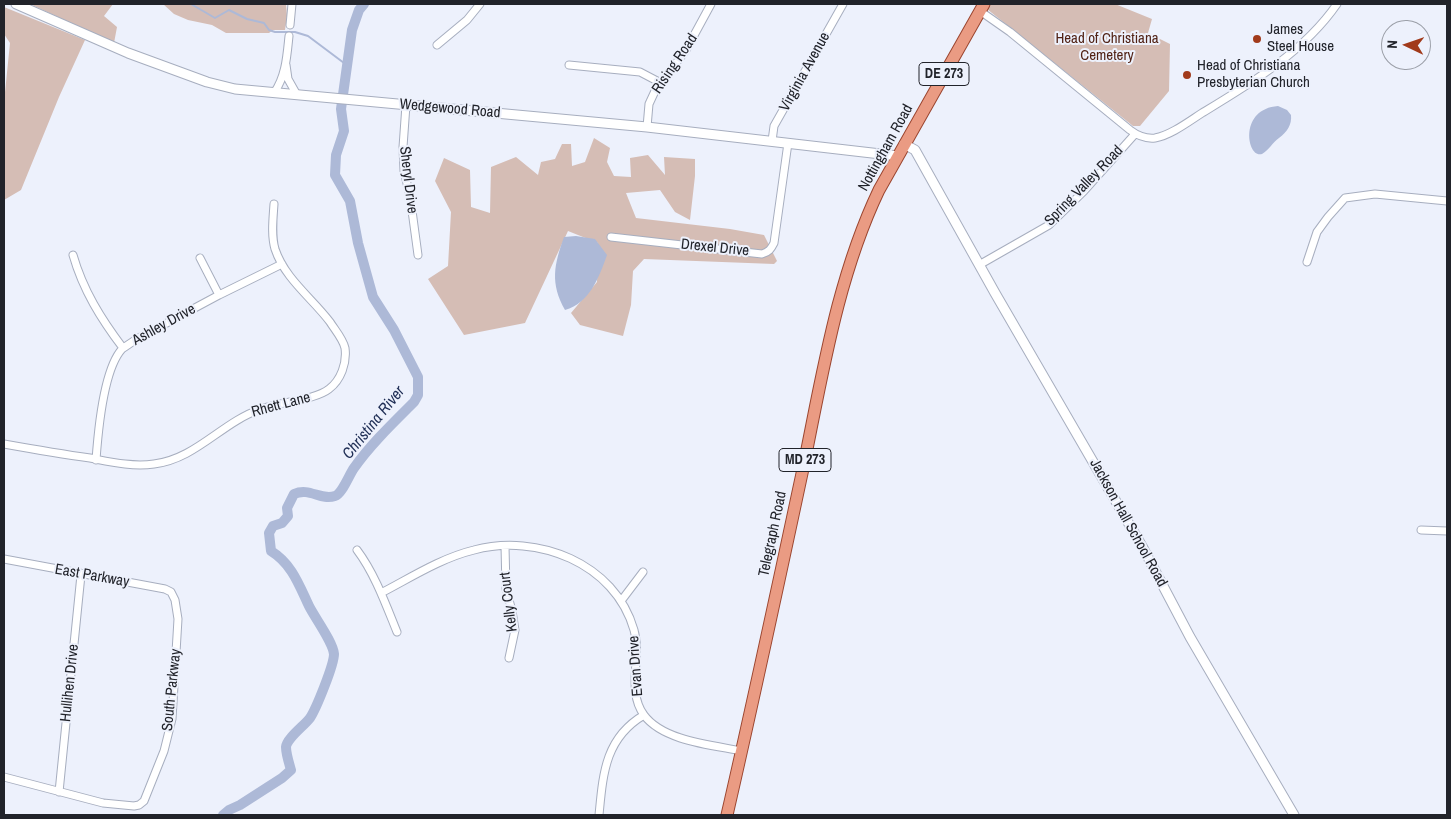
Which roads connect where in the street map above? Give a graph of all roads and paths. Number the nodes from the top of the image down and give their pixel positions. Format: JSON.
{"nodes":[{"id":1,"x":16,"y":4,"type":"edge"},
{"id":2,"x":293,"y":4,"type":"edge"},
{"id":3,"x":480,"y":4,"type":"edge"},
{"id":4,"x":711,"y":4,"type":"edge"},
{"id":5,"x":843,"y":4,"type":"edge"},
{"id":6,"x":1337,"y":4,"type":"edge"},
{"id":7,"x":982,"y":7,"type":"edge"},
{"id":8,"x":290,"y":25,"type":"dead end"},
{"id":9,"x":289,"y":36,"type":"dead end"},
{"id":10,"x":437,"y":45,"type":"dead end"},
{"id":11,"x":286,"y":64,"type":"junction"},
{"id":12,"x":569,"y":65,"type":"dead end"},
{"id":13,"x":661,"y":83,"type":"junction"},
{"id":14,"x":274,"y":93,"type":"junction"},
{"id":15,"x":297,"y":95,"type":"junction"},
{"id":16,"x":406,"y":105,"type":"junction"},
{"id":17,"x":647,"y":127,"type":"junction"},
{"id":18,"x":1135,"y":134,"type":"junction"},
{"id":19,"x":772,"y":141,"type":"junction"},
{"id":20,"x":788,"y":143,"type":"junction"},
{"id":21,"x":904,"y":144,"type":"junction"},
{"id":22,"x":898,"y":156,"type":"junction"},
{"id":23,"x":1447,"y":201,"type":"edge"},
{"id":24,"x":274,"y":204,"type":"dead end"},
{"id":25,"x":861,"y":230,"type":"joint"},
{"id":26,"x":611,"y":237,"type":"dead end"},
{"id":27,"x":73,"y":255,"type":"dead end"},
{"id":28,"x":418,"y":255,"type":"dead end"},
{"id":29,"x":200,"y":258,"type":"dead end"},
{"id":30,"x":1307,"y":262,"type":"dead end"},
{"id":31,"x":282,"y":264,"type":"junction"},
{"id":32,"x":979,"y":265,"type":"junction"},
{"id":33,"x":219,"y":295,"type":"junction"},
{"id":34,"x":123,"y":348,"type":"junction"},
{"id":35,"x":4,"y":444,"type":"edge"},
{"id":36,"x":96,"y":460,"type":"junction"},
{"id":37,"x":1421,"y":530,"type":"dead end"},
{"id":38,"x":1447,"y":531,"type":"edge"},
{"id":39,"x":504,"y":546,"type":"junction"},
{"id":40,"x":357,"y":550,"type":"dead end"},
{"id":41,"x":4,"y":559,"type":"edge"},
{"id":42,"x":643,"y":572,"type":"dead end"},
{"id":43,"x":81,"y":574,"type":"junction"},
{"id":44,"x":380,"y":592,"type":"junction"},
{"id":45,"x":175,"y":600,"type":"joint"},
{"id":46,"x":621,"y":601,"type":"junction"},
{"id":47,"x":397,"y":632,"type":"dead end"},
{"id":48,"x":509,"y":658,"type":"dead end"},
{"id":49,"x":644,"y":715,"type":"junction"},
{"id":50,"x":742,"y":751,"type":"junction"},
{"id":51,"x":4,"y":777,"type":"edge"},
{"id":52,"x":59,"y":792,"type":"junction"},
{"id":53,"x":599,"y":815,"type":"edge"},
{"id":54,"x":727,"y":815,"type":"edge"},
{"id":55,"x":1294,"y":815,"type":"edge"}],
"edges":[{"from":1,"to":14,"type":"street","name":"Wedgewood Road"},
{"from":2,"to":8,"type":"street"},
{"from":3,"to":10,"type":"street"},
{"from":4,"to":13,"type":"street","name":"Rising Road"},
{"from":5,"to":19,"type":"street","name":"Virginia Avenue"},
{"from":6,"to":18,"type":"street"},
{"from":7,"to":18,"type":"street"},
{"from":7,"to":21,"type":"main road","name":"Nottingham Road","number":"DE 273"},
{"from":9,"to":11,"type":"street"},
{"from":11,"to":14,"type":"street"},
{"from":11,"to":15,"type":"street"},
{"from":12,"to":13,"type":"street"},
{"from":13,"to":17,"type":"street","name":"Rising Road"},
{"from":14,"to":15,"type":"street","name":"Wedgewood Road"},
{"from":15,"to":16,"type":"street","name":"Wedgewood Road"},
{"from":16,"to":17,"type":"street","name":"Wedgewood Road"},
{"from":16,"to":28,"type":"street","name":"Sheryl Drive"},
{"from":17,"to":19,"type":"street","name":"Wedgewood Road"},
{"from":18,"to":32,"type":"street","name":"Spring Valley Road"},
{"from":19,"to":20,"type":"street","name":"Wedgewood Road"},
{"from":20,"to":22,"type":"street","name":"Wedgewood Road"},
{"from":20,"to":26,"type":"street","name":"Drexel Drive"},
{"from":21,"to":22,"type":"main road","name":"Nottingham Road","number":"DE 273"},
{"from":21,"to":32,"type":"street","name":"Jackson Hall School Road"},
{"from":22,"to":25,"type":"main road","name":"Nottingham Road","number":"DE 273"},
{"from":23,"to":30,"type":"street"},
{"from":24,"to":31,"type":"street","name":"Rhett Lane"},
{"from":25,"to":50,"type":"main road","name":"Telegraph Road","number":"MD 273"},
{"from":27,"to":34,"type":"street"},
{"from":29,"to":33,"type":"street"},
{"from":31,"to":33,"type":"street","name":"Ashley Drive"},
{"from":31,"to":36,"type":"street","name":"Rhett Lane"},
{"from":32,"to":55,"type":"street","name":"Jackson Hall School Road"},
{"from":33,"to":34,"type":"street","name":"Ashley Drive"},
{"from":34,"to":36,"type":"street","name":"Ashley Drive"},
{"from":35,"to":36,"type":"street","name":"Rhett Lane"},
{"from":37,"to":38,"type":"street"},
{"from":39,"to":44,"type":"street","name":"Evan Drive"},
{"from":39,"to":46,"type":"street","name":"Evan Drive"},
{"from":39,"to":48,"type":"street","name":"Kelly Court"},
{"from":40,"to":44,"type":"street"},
{"from":41,"to":43,"type":"street","name":"East Parkway"},
{"from":42,"to":46,"type":"street"},
{"from":43,"to":45,"type":"street","name":"East Parkway"},
{"from":43,"to":52,"type":"street","name":"Hullihen Drive"},
{"from":44,"to":47,"type":"street"},
{"from":45,"to":52,"type":"street","name":"South Parkway"},
{"from":46,"to":49,"type":"street","name":"Evan Drive"},
{"from":49,"to":50,"type":"street","name":"Evan Drive"},
{"from":49,"to":53,"type":"street"},
{"from":50,"to":54,"type":"main road","name":"Telegraph Road","number":"MD 273"},
{"from":51,"to":52,"type":"street"}]}
